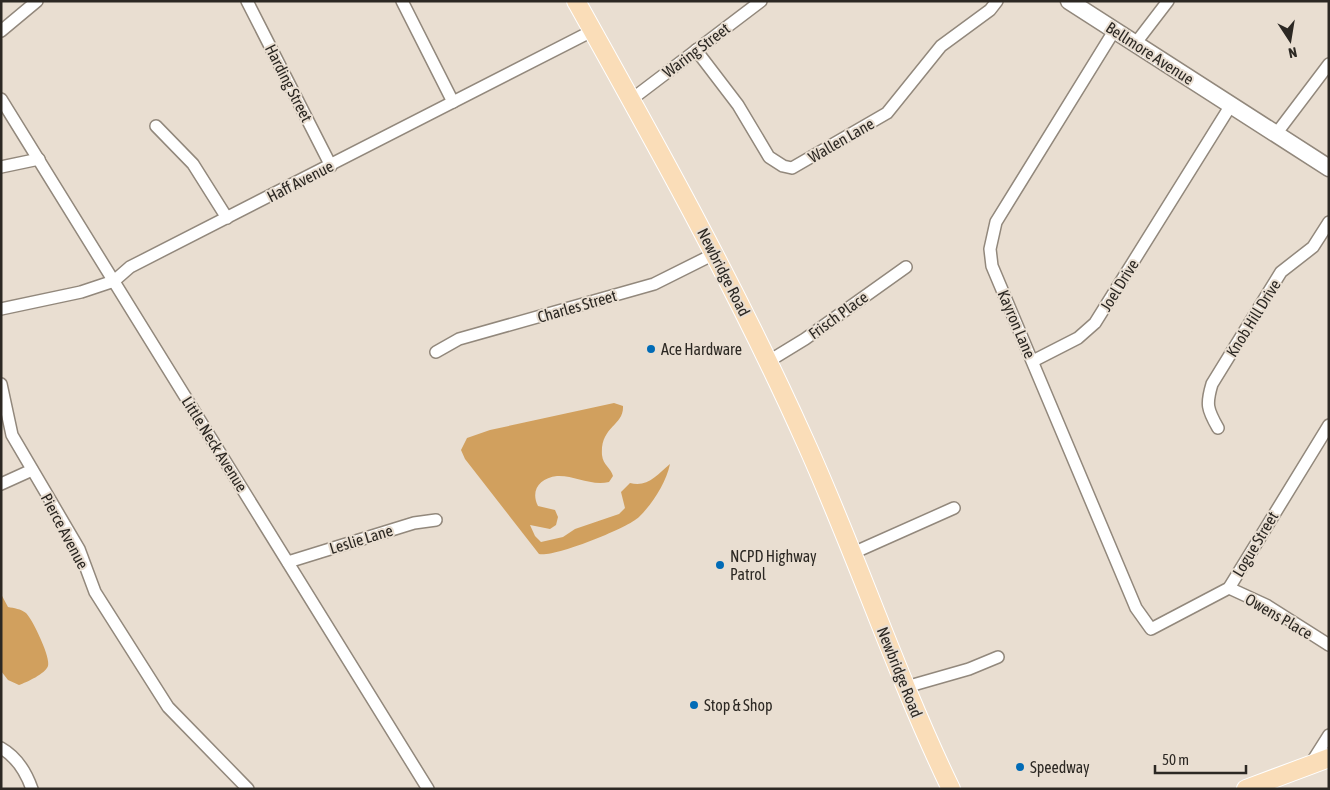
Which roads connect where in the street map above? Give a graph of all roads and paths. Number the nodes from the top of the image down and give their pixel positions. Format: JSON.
{"nodes":[{"id":1,"x":37,"y":1,"type":"edge"},
{"id":2,"x":247,"y":1,"type":"edge"},
{"id":3,"x":402,"y":1,"type":"edge"},
{"id":4,"x":576,"y":1,"type":"edge"},
{"id":5,"x":761,"y":1,"type":"edge"},
{"id":6,"x":997,"y":1,"type":"edge"},
{"id":7,"x":1068,"y":1,"type":"edge"},
{"id":8,"x":1168,"y":1,"type":"edge"},
{"id":9,"x":1,"y":31,"type":"edge"},
{"id":10,"x":592,"y":31,"type":"junction"},
{"id":11,"x":1114,"y":31,"type":"junction"},
{"id":12,"x":1135,"y":44,"type":"junction"},
{"id":13,"x":696,"y":50,"type":"junction"},
{"id":14,"x":1329,"y":64,"type":"edge"},
{"id":15,"x":1,"y":99,"type":"edge"},
{"id":16,"x":632,"y":99,"type":"junction"},
{"id":17,"x":453,"y":102,"type":"junction"},
{"id":18,"x":1231,"y":105,"type":"junction"},
{"id":19,"x":156,"y":126,"type":"dead end"},
{"id":20,"x":1276,"y":134,"type":"junction"},
{"id":21,"x":39,"y":159,"type":"junction"},
{"id":22,"x":331,"y":166,"type":"junction"},
{"id":23,"x":1,"y":167,"type":"edge"},
{"id":24,"x":1329,"y":168,"type":"edge"},
{"id":25,"x":227,"y":218,"type":"junction"},
{"id":26,"x":1329,"y":222,"type":"edge"},
{"id":27,"x":716,"y":253,"type":"junction"},
{"id":28,"x":906,"y":267,"type":"dead end"},
{"id":29,"x":114,"y":281,"type":"junction"},
{"id":30,"x":1,"y":309,"type":"edge"},
{"id":31,"x":436,"y":352,"type":"dead end"},
{"id":32,"x":769,"y":361,"type":"junction"},
{"id":33,"x":1033,"y":361,"type":"junction"},
{"id":34,"x":1,"y":384,"type":"edge"},
{"id":35,"x":1329,"y":425,"type":"edge"},
{"id":36,"x":1218,"y":428,"type":"dead end"},
{"id":37,"x":32,"y":470,"type":"junction"},
{"id":38,"x":1,"y":484,"type":"edge"},
{"id":39,"x":954,"y":508,"type":"dead end"},
{"id":40,"x":436,"y":520,"type":"dead end"},
{"id":41,"x":853,"y":553,"type":"junction"},
{"id":42,"x":288,"y":562,"type":"junction"},
{"id":43,"x":1229,"y":588,"type":"junction"},
{"id":44,"x":1151,"y":629,"type":"joint"},
{"id":45,"x":1329,"y":645,"type":"edge"},
{"id":46,"x":998,"y":656,"type":"dead end"},
{"id":47,"x":906,"y":687,"type":"junction"},
{"id":48,"x":1329,"y":735,"type":"edge"},
{"id":49,"x":1,"y":748,"type":"edge"},
{"id":50,"x":1329,"y":758,"type":"edge"},
{"id":51,"x":1310,"y":765,"type":"junction"},
{"id":52,"x":240,"y":786,"type":"edge"},
{"id":53,"x":32,"y":789,"type":"edge"},
{"id":54,"x":428,"y":789,"type":"edge"},
{"id":55,"x":951,"y":789,"type":"edge"},
{"id":56,"x":1246,"y":789,"type":"edge"}],
"edges":[{"from":1,"to":9,"type":"street"},
{"from":2,"to":22,"type":"street","name":"Harding Street"},
{"from":3,"to":17,"type":"street"},
{"from":4,"to":10,"type":"main road","name":"Newbridge Road"},
{"from":5,"to":13,"type":"street","name":"Waring Street"},
{"from":6,"to":13,"type":"street","name":"Wallen Lane"},
{"from":7,"to":11,"type":"main road","name":"Bellmore Avenue"},
{"from":8,"to":12,"type":"street"},
{"from":10,"to":16,"type":"main road","name":"Newbridge Road"},
{"from":10,"to":17,"type":"street","name":"Haff Avenue"},
{"from":11,"to":12,"type":"main road","name":"Bellmore Avenue"},
{"from":11,"to":33,"type":"street","name":"Kayron Lane"},
{"from":12,"to":18,"type":"main road","name":"Bellmore Avenue"},
{"from":13,"to":16,"type":"street","name":"Waring Street"},
{"from":14,"to":20,"type":"street"},
{"from":15,"to":21,"type":"street","name":"Little Neck Avenue"},
{"from":16,"to":27,"type":"main road","name":"Newbridge Road"},
{"from":17,"to":22,"type":"street","name":"Haff Avenue"},
{"from":18,"to":20,"type":"main road","name":"Bellmore Avenue"},
{"from":18,"to":33,"type":"street","name":"Joel Drive"},
{"from":19,"to":25,"type":"street"},
{"from":20,"to":24,"type":"main road","name":"Bellmore Avenue"},
{"from":21,"to":23,"type":"street"},
{"from":21,"to":29,"type":"street","name":"Little Neck Avenue"},
{"from":22,"to":25,"type":"street","name":"Haff Avenue"},
{"from":25,"to":29,"type":"street","name":"Haff Avenue"},
{"from":26,"to":36,"type":"street","name":"Knob Hill Drive"},
{"from":27,"to":31,"type":"street","name":"Charles Street"},
{"from":27,"to":32,"type":"main road","name":"Newbridge Road"},
{"from":28,"to":32,"type":"street","name":"Frisch Place"},
{"from":29,"to":30,"type":"street","name":"Haff Avenue"},
{"from":29,"to":42,"type":"street","name":"Little Neck Avenue"},
{"from":32,"to":41,"type":"main road","name":"Newbridge Road"},
{"from":33,"to":44,"type":"street","name":"Kayron Lane"},
{"from":34,"to":37,"type":"street","name":"Pierce Avenue"},
{"from":35,"to":43,"type":"street","name":"Logue Street"},
{"from":37,"to":38,"type":"street"},
{"from":37,"to":52,"type":"street","name":"Pierce Avenue"},
{"from":39,"to":41,"type":"street"},
{"from":40,"to":42,"type":"street","name":"Leslie Lane"},
{"from":41,"to":47,"type":"main road","name":"Newbridge Road"},
{"from":42,"to":54,"type":"street","name":"Little Neck Avenue"},
{"from":43,"to":44,"type":"street","name":"Logue Street"},
{"from":43,"to":45,"type":"street","name":"Owens Place"},
{"from":46,"to":47,"type":"street"},
{"from":47,"to":55,"type":"main road","name":"Newbridge Road"},
{"from":48,"to":51,"type":"street"},
{"from":49,"to":53,"type":"street"},
{"from":50,"to":51,"type":"main road"},
{"from":51,"to":56,"type":"main road"}]}
